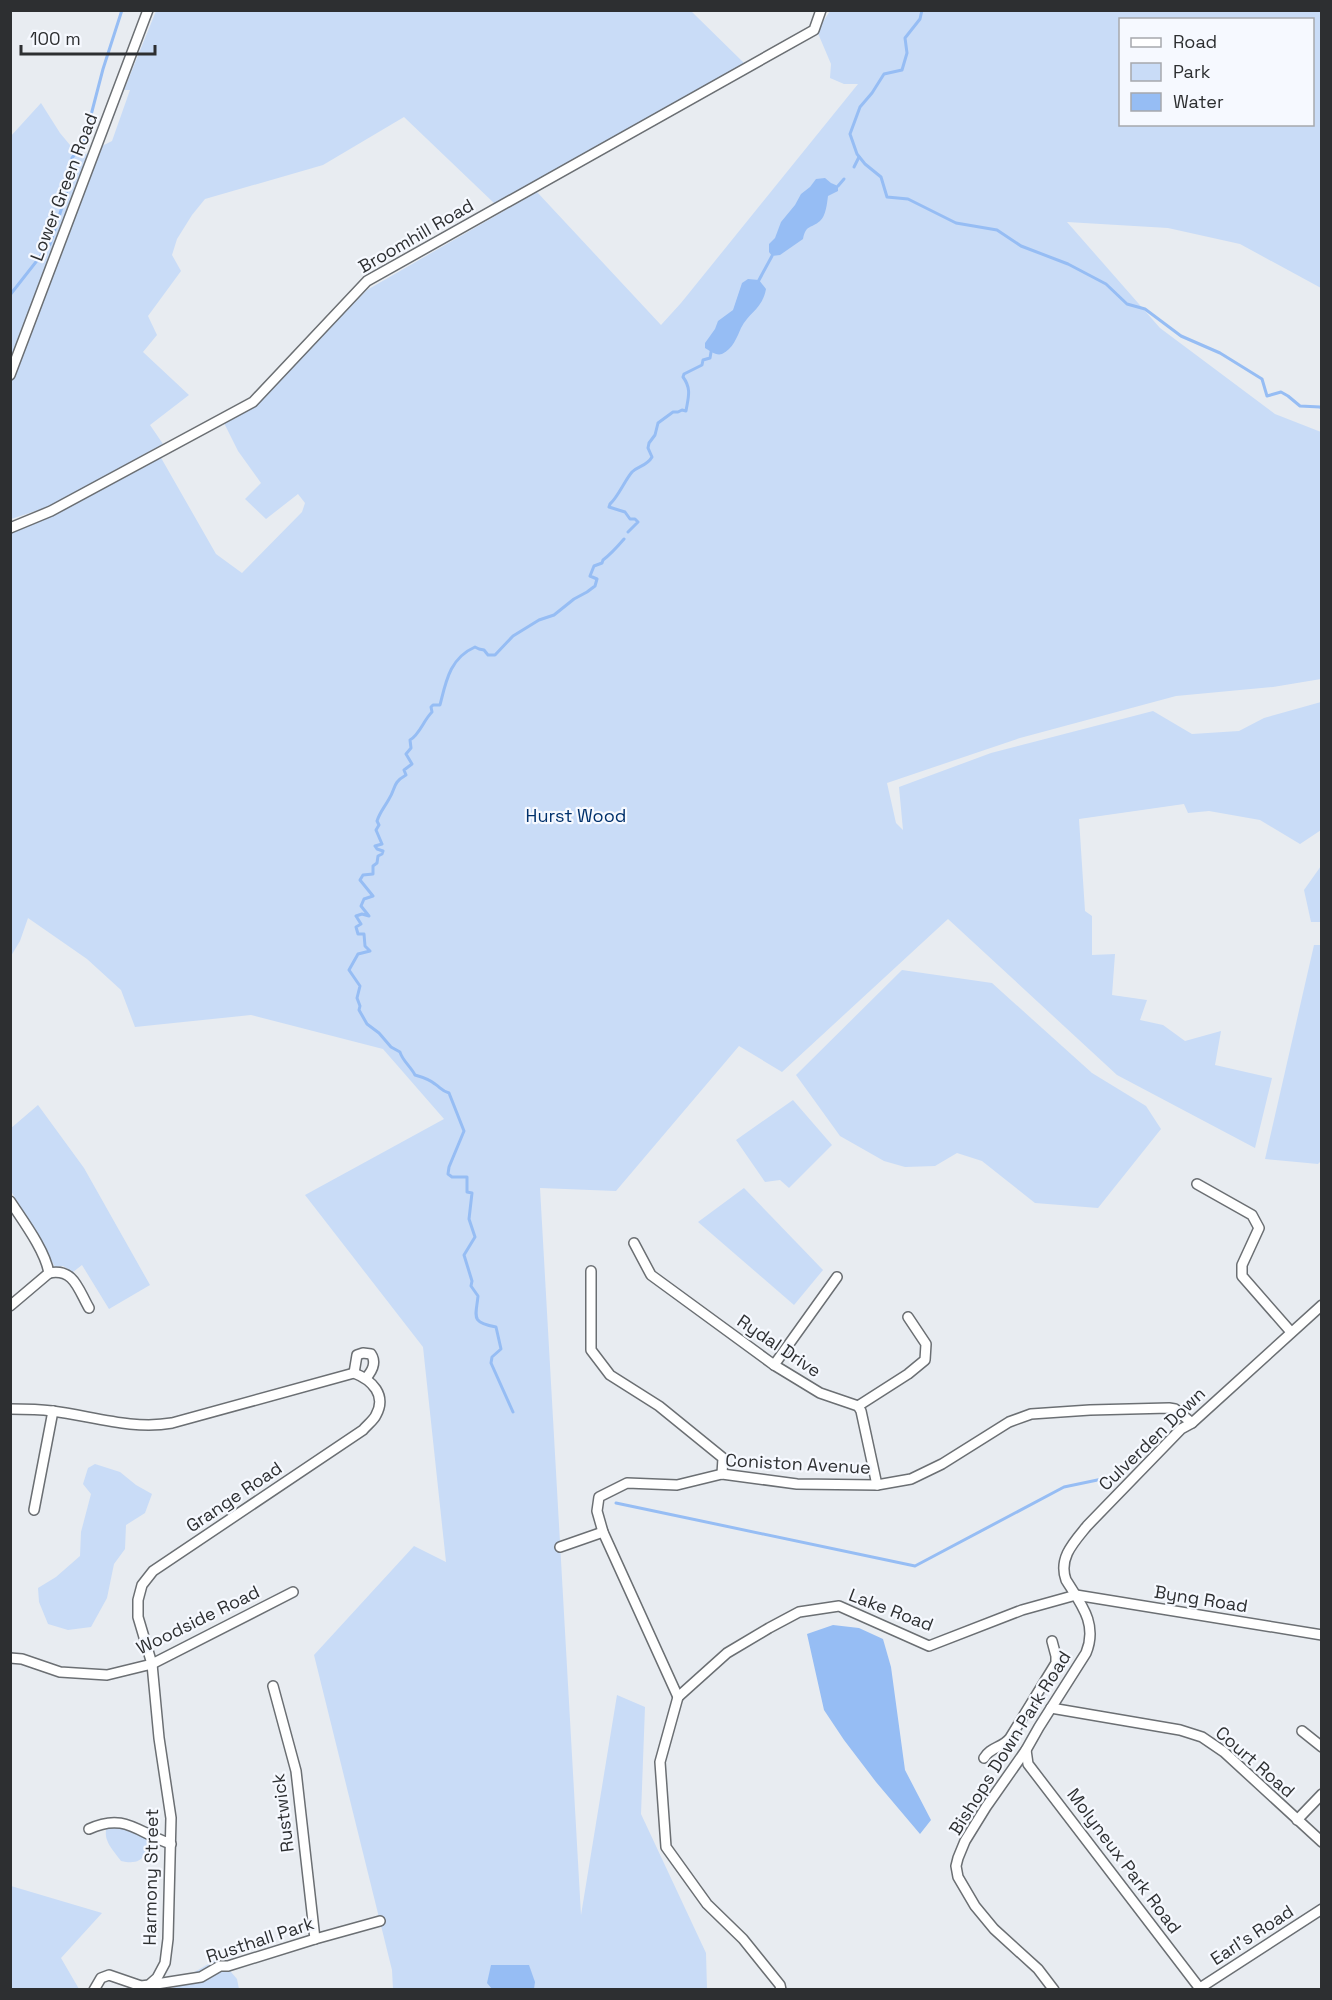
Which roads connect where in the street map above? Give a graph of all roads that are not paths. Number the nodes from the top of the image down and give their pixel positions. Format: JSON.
{"nodes":[{"id":1,"x":148,"y":10,"type":"edge"},
{"id":2,"x":821,"y":10,"type":"edge"},
{"id":3,"x":10,"y":375,"type":"edge"},
{"id":4,"x":10,"y":528,"type":"edge"},
{"id":5,"x":1197,"y":1184,"type":"dead end"},
{"id":6,"x":10,"y":1201,"type":"edge"},
{"id":7,"x":634,"y":1242,"type":"dead end"},
{"id":8,"x":591,"y":1271,"type":"dead end"},
{"id":9,"x":49,"y":1272,"type":"junction"},
{"id":10,"x":837,"y":1277,"type":"dead end"},
{"id":11,"x":1322,"y":1305,"type":"edge"},
{"id":12,"x":10,"y":1306,"type":"edge"},
{"id":13,"x":89,"y":1308,"type":"dead end"},
{"id":14,"x":908,"y":1317,"type":"dead end"},
{"id":15,"x":1291,"y":1332,"type":"junction"},
{"id":16,"x":774,"y":1365,"type":"junction"},
{"id":17,"x":354,"y":1373,"type":"junction"},
{"id":18,"x":366,"y":1378,"type":"junction"},
{"id":19,"x":858,"y":1406,"type":"junction"},
{"id":20,"x":10,"y":1409,"type":"edge"},
{"id":21,"x":53,"y":1411,"type":"junction"},
{"id":22,"x":1191,"y":1423,"type":"junction"},
{"id":23,"x":722,"y":1474,"type":"junction"},
{"id":24,"x":877,"y":1485,"type":"junction"},
{"id":25,"x":34,"y":1510,"type":"dead end"},
{"id":26,"x":603,"y":1532,"type":"junction"},
{"id":27,"x":560,"y":1547,"type":"dead end"},
{"id":28,"x":292,"y":1592,"type":"dead end"},
{"id":29,"x":1076,"y":1595,"type":"junction"},
{"id":30,"x":1089,"y":1621,"type":"joint"},
{"id":31,"x":1322,"y":1635,"type":"edge"},
{"id":32,"x":1052,"y":1641,"type":"dead end"},
{"id":33,"x":10,"y":1658,"type":"edge"},
{"id":34,"x":152,"y":1669,"type":"junction"},
{"id":35,"x":273,"y":1686,"type":"dead end"},
{"id":36,"x":678,"y":1696,"type":"junction"},
{"id":37,"x":1051,"y":1708,"type":"junction"},
{"id":38,"x":1021,"y":1718,"type":"junction"},
{"id":39,"x":1039,"y":1727,"type":"junction"},
{"id":40,"x":1302,"y":1731,"type":"dead end"},
{"id":41,"x":1322,"y":1747,"type":"edge"},
{"id":42,"x":1026,"y":1750,"type":"junction"},
{"id":43,"x":984,"y":1758,"type":"dead end"},
{"id":44,"x":1322,"y":1794,"type":"edge"},
{"id":45,"x":1297,"y":1820,"type":"junction"},
{"id":46,"x":89,"y":1829,"type":"dead end"},
{"id":47,"x":1322,"y":1842,"type":"edge"},
{"id":48,"x":171,"y":1844,"type":"junction"},
{"id":49,"x":1322,"y":1910,"type":"edge"},
{"id":50,"x":380,"y":1921,"type":"dead end"},
{"id":51,"x":315,"y":1939,"type":"junction"},
{"id":52,"x":149,"y":1985,"type":"junction"},
{"id":53,"x":94,"y":1989,"type":"edge"},
{"id":54,"x":781,"y":1989,"type":"edge"},
{"id":55,"x":1054,"y":1989,"type":"edge"},
{"id":56,"x":1201,"y":1989,"type":"edge"}],
"edges":[{"from":1,"to":3,"type":"street","name":"Lower Green Road"},
{"from":2,"to":4,"type":"street","name":"Broomhill Road"},
{"from":5,"to":15,"type":"street"},
{"from":6,"to":9,"type":"street"},
{"from":7,"to":16,"type":"street","name":"Rydal Drive"},
{"from":8,"to":23,"type":"street"},
{"from":9,"to":12,"type":"street"},
{"from":9,"to":13,"type":"street"},
{"from":10,"to":16,"type":"street"},
{"from":11,"to":15,"type":"street","name":"Culverden Down"},
{"from":14,"to":19,"type":"street"},
{"from":15,"to":22,"type":"street","name":"Culverden Down"},
{"from":16,"to":19,"type":"street","name":"Rydal Drive"},
{"from":17,"to":18,"type":"street"},
{"from":17,"to":18,"type":"street"},
{"from":17,"to":21,"type":"street"},
{"from":18,"to":34,"type":"street","name":"Grange Road"},
{"from":19,"to":24,"type":"street"},
{"from":20,"to":21,"type":"street"},
{"from":21,"to":25,"type":"street"},
{"from":22,"to":24,"type":"street","name":"Coniston Avenue"},
{"from":22,"to":29,"type":"street","name":"Culverden Down"},
{"from":23,"to":24,"type":"street","name":"Coniston Avenue"},
{"from":23,"to":26,"type":"street","name":"Coniston Avenue"},
{"from":26,"to":27,"type":"street"},
{"from":26,"to":36,"type":"street","name":"Coniston Avenue"},
{"from":28,"to":34,"type":"street","name":"Woodside Road"},
{"from":29,"to":30,"type":"street","name":"Culverden Down"},
{"from":29,"to":31,"type":"street","name":"Byng Road"},
{"from":29,"to":36,"type":"street","name":"Lake Road"},
{"from":30,"to":37,"type":"street","name":"Bishops Down Park Road"},
{"from":32,"to":38,"type":"street"},
{"from":33,"to":34,"type":"street","name":"Woodside Road"},
{"from":34,"to":48,"type":"street","name":"Harmony Street"},
{"from":35,"to":51,"type":"street","name":"Rustwick"},
{"from":36,"to":54,"type":"street"},
{"from":37,"to":39,"type":"street","name":"Bishops Down Park Road"},
{"from":37,"to":45,"type":"street","name":"Court Road"},
{"from":38,"to":39,"type":"street"},
{"from":38,"to":43,"type":"street"},
{"from":39,"to":42,"type":"street","name":"Bishops Down Park Road"},
{"from":40,"to":41,"type":"street"},
{"from":42,"to":55,"type":"street","name":"Bishops Down Park Road"},
{"from":42,"to":56,"type":"street","name":"Molyneux Park Road"},
{"from":44,"to":45,"type":"street"},
{"from":45,"to":47,"type":"street","name":"Court Road"},
{"from":46,"to":48,"type":"street"},
{"from":48,"to":52,"type":"street","name":"Harmony Street"},
{"from":49,"to":56,"type":"street","name":"Earl's Road"},
{"from":50,"to":51,"type":"street","name":"Rusthall Park"},
{"from":51,"to":52,"type":"street","name":"Rusthall Park"},
{"from":52,"to":53,"type":"street"}]}
